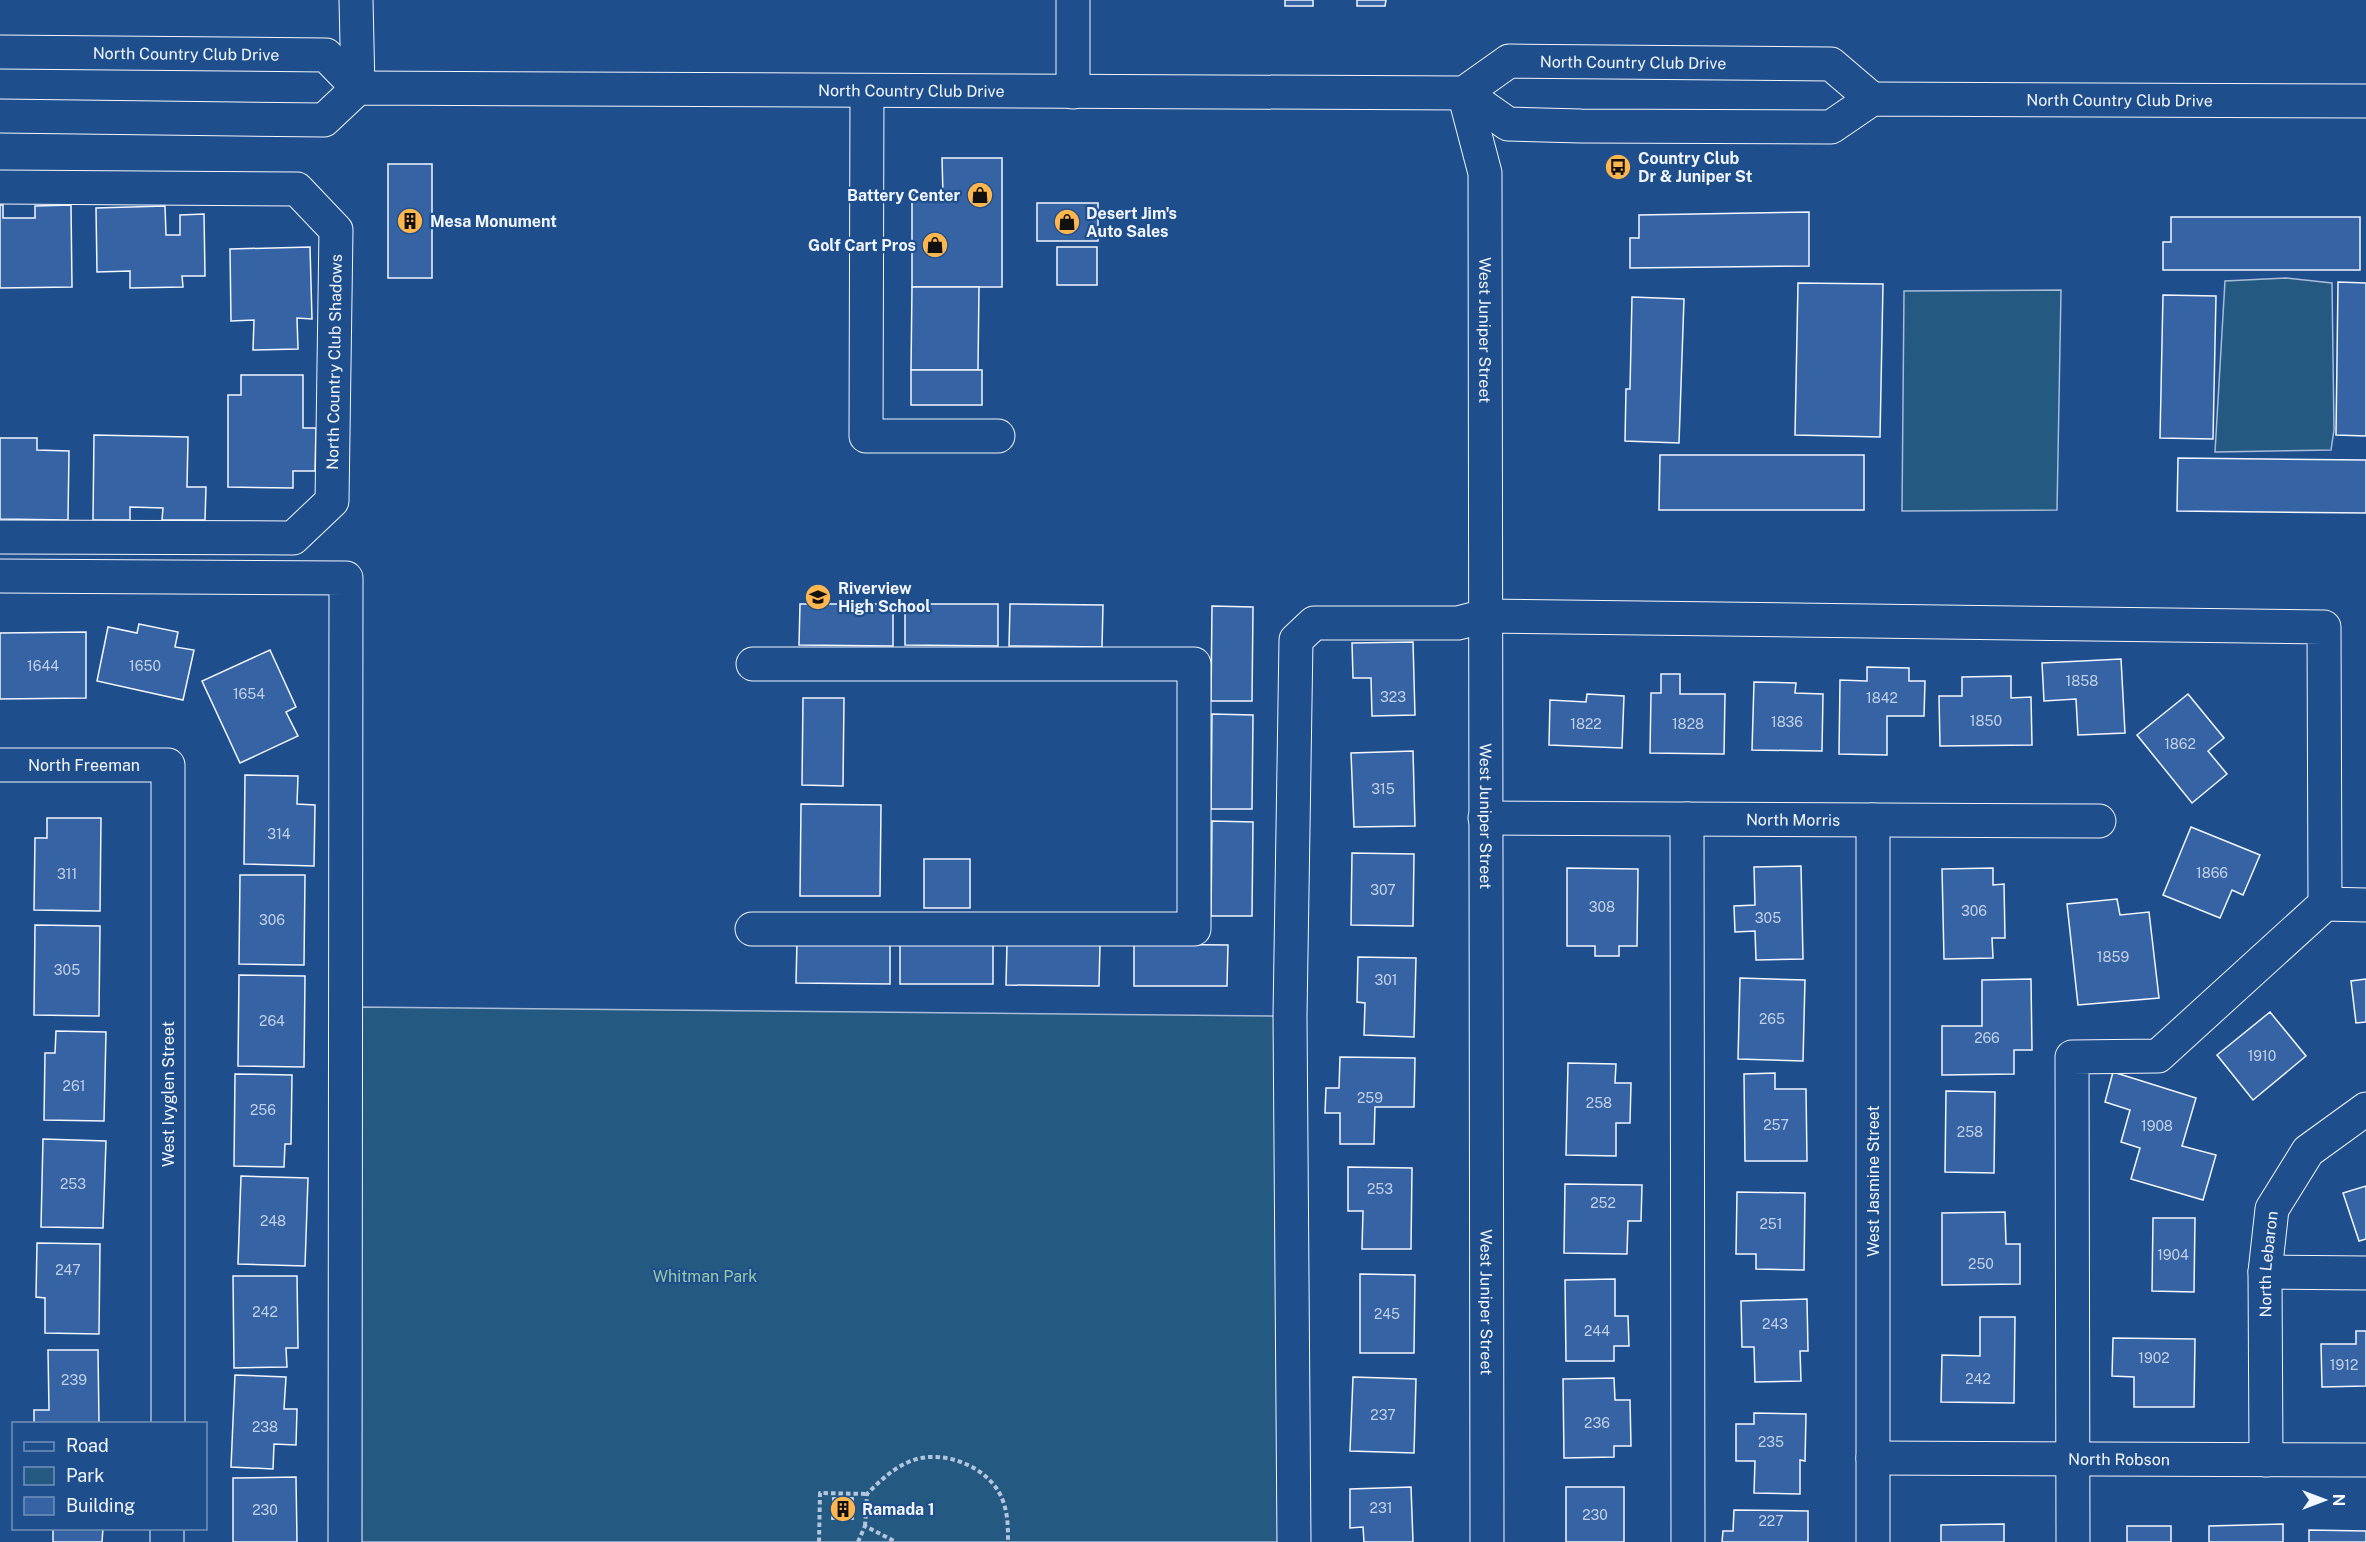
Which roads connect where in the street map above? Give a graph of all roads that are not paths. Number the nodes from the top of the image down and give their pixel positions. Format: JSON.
{"nodes":[{"id":1,"x":356,"y":0,"type":"edge"},
{"id":2,"x":1073,"y":0,"type":"edge"},
{"id":3,"x":0,"y":52,"type":"edge"},
{"id":4,"x":358,"y":88,"type":"junction"},
{"id":5,"x":867,"y":91,"type":"junction"},
{"id":6,"x":1073,"y":92,"type":"junction"},
{"id":7,"x":1464,"y":93,"type":"junction"},
{"id":8,"x":1872,"y":99,"type":"junction"},
{"id":9,"x":2366,"y":101,"type":"edge"},
{"id":10,"x":0,"y":116,"type":"edge"},
{"id":11,"x":0,"y":187,"type":"edge"},
{"id":12,"x":998,"y":436,"type":"dead end"},
{"id":13,"x":0,"y":537,"type":"edge"},
{"id":14,"x":0,"y":576,"type":"edge"},
{"id":15,"x":1485,"y":616,"type":"junction"},
{"id":16,"x":753,"y":664,"type":"dead end"},
{"id":17,"x":0,"y":765,"type":"edge"},
{"id":18,"x":168,"y":765,"type":"joint"},
{"id":19,"x":1485,"y":818,"type":"junction"},
{"id":20,"x":1686,"y":819,"type":"junction"},
{"id":21,"x":1873,"y":820,"type":"junction"},
{"id":22,"x":2099,"y":821,"type":"dead end"},
{"id":23,"x":2325,"y":904,"type":"junction"},
{"id":24,"x":2366,"y":904,"type":"edge"},
{"id":25,"x":752,"y":929,"type":"dead end"},
{"id":26,"x":2366,"y":1109,"type":"edge"},
{"id":27,"x":2265,"y":1272,"type":"junction"},
{"id":28,"x":2366,"y":1273,"type":"edge"},
{"id":29,"x":168,"y":1422,"type":"edge"},
{"id":30,"x":1873,"y":1458,"type":"junction"},
{"id":31,"x":2073,"y":1459,"type":"junction"},
{"id":32,"x":2266,"y":1460,"type":"junction"},
{"id":33,"x":2366,"y":1460,"type":"edge"},
{"id":34,"x":345,"y":1542,"type":"edge"},
{"id":35,"x":1294,"y":1542,"type":"edge"},
{"id":36,"x":1487,"y":1542,"type":"edge"},
{"id":37,"x":1688,"y":1542,"type":"edge"},
{"id":38,"x":1873,"y":1542,"type":"edge"},
{"id":39,"x":2073,"y":1542,"type":"edge"}],
"edges":[{"from":1,"to":4,"type":"street"},
{"from":2,"to":6,"type":"street"},
{"from":3,"to":4,"type":"street","name":"North Country Club Drive"},
{"from":4,"to":5,"type":"street","name":"North Country Club Drive"},
{"from":4,"to":10,"type":"street"},
{"from":5,"to":6,"type":"street","name":"North Country Club Drive"},
{"from":5,"to":12,"type":"street"},
{"from":6,"to":7,"type":"street","name":"North Country Club Drive"},
{"from":7,"to":8,"type":"street"},
{"from":7,"to":8,"type":"street","name":"North Country Club Drive"},
{"from":7,"to":15,"type":"street","name":"West Juniper Street"},
{"from":8,"to":9,"type":"street","name":"North Country Club Drive"},
{"from":11,"to":13,"type":"street","name":"North Country Club Shadows"},
{"from":14,"to":34,"type":"street"},
{"from":15,"to":19,"type":"street","name":"West Juniper Street"},
{"from":15,"to":23,"type":"street"},
{"from":15,"to":35,"type":"street"},
{"from":16,"to":25,"type":"street"},
{"from":17,"to":18,"type":"street","name":"North Freeman"},
{"from":18,"to":29,"type":"street","name":"West Ivyglen Street"},
{"from":19,"to":20,"type":"street","name":"North Morris"},
{"from":19,"to":36,"type":"street","name":"West Juniper Street"},
{"from":20,"to":21,"type":"street","name":"North Morris"},
{"from":20,"to":37,"type":"street"},
{"from":21,"to":22,"type":"street","name":"North Morris"},
{"from":21,"to":30,"type":"street","name":"West Jasmine Street"},
{"from":23,"to":24,"type":"street"},
{"from":23,"to":31,"type":"street"},
{"from":26,"to":27,"type":"street","name":"North Lebaron"},
{"from":27,"to":28,"type":"street"},
{"from":27,"to":32,"type":"street","name":"North Lebaron"},
{"from":30,"to":31,"type":"street","name":"North Robson"},
{"from":30,"to":38,"type":"street","name":"West Jasmine Street"},
{"from":31,"to":32,"type":"street","name":"North Robson"},
{"from":31,"to":39,"type":"street"},
{"from":32,"to":33,"type":"street","name":"North Robson"}]}
